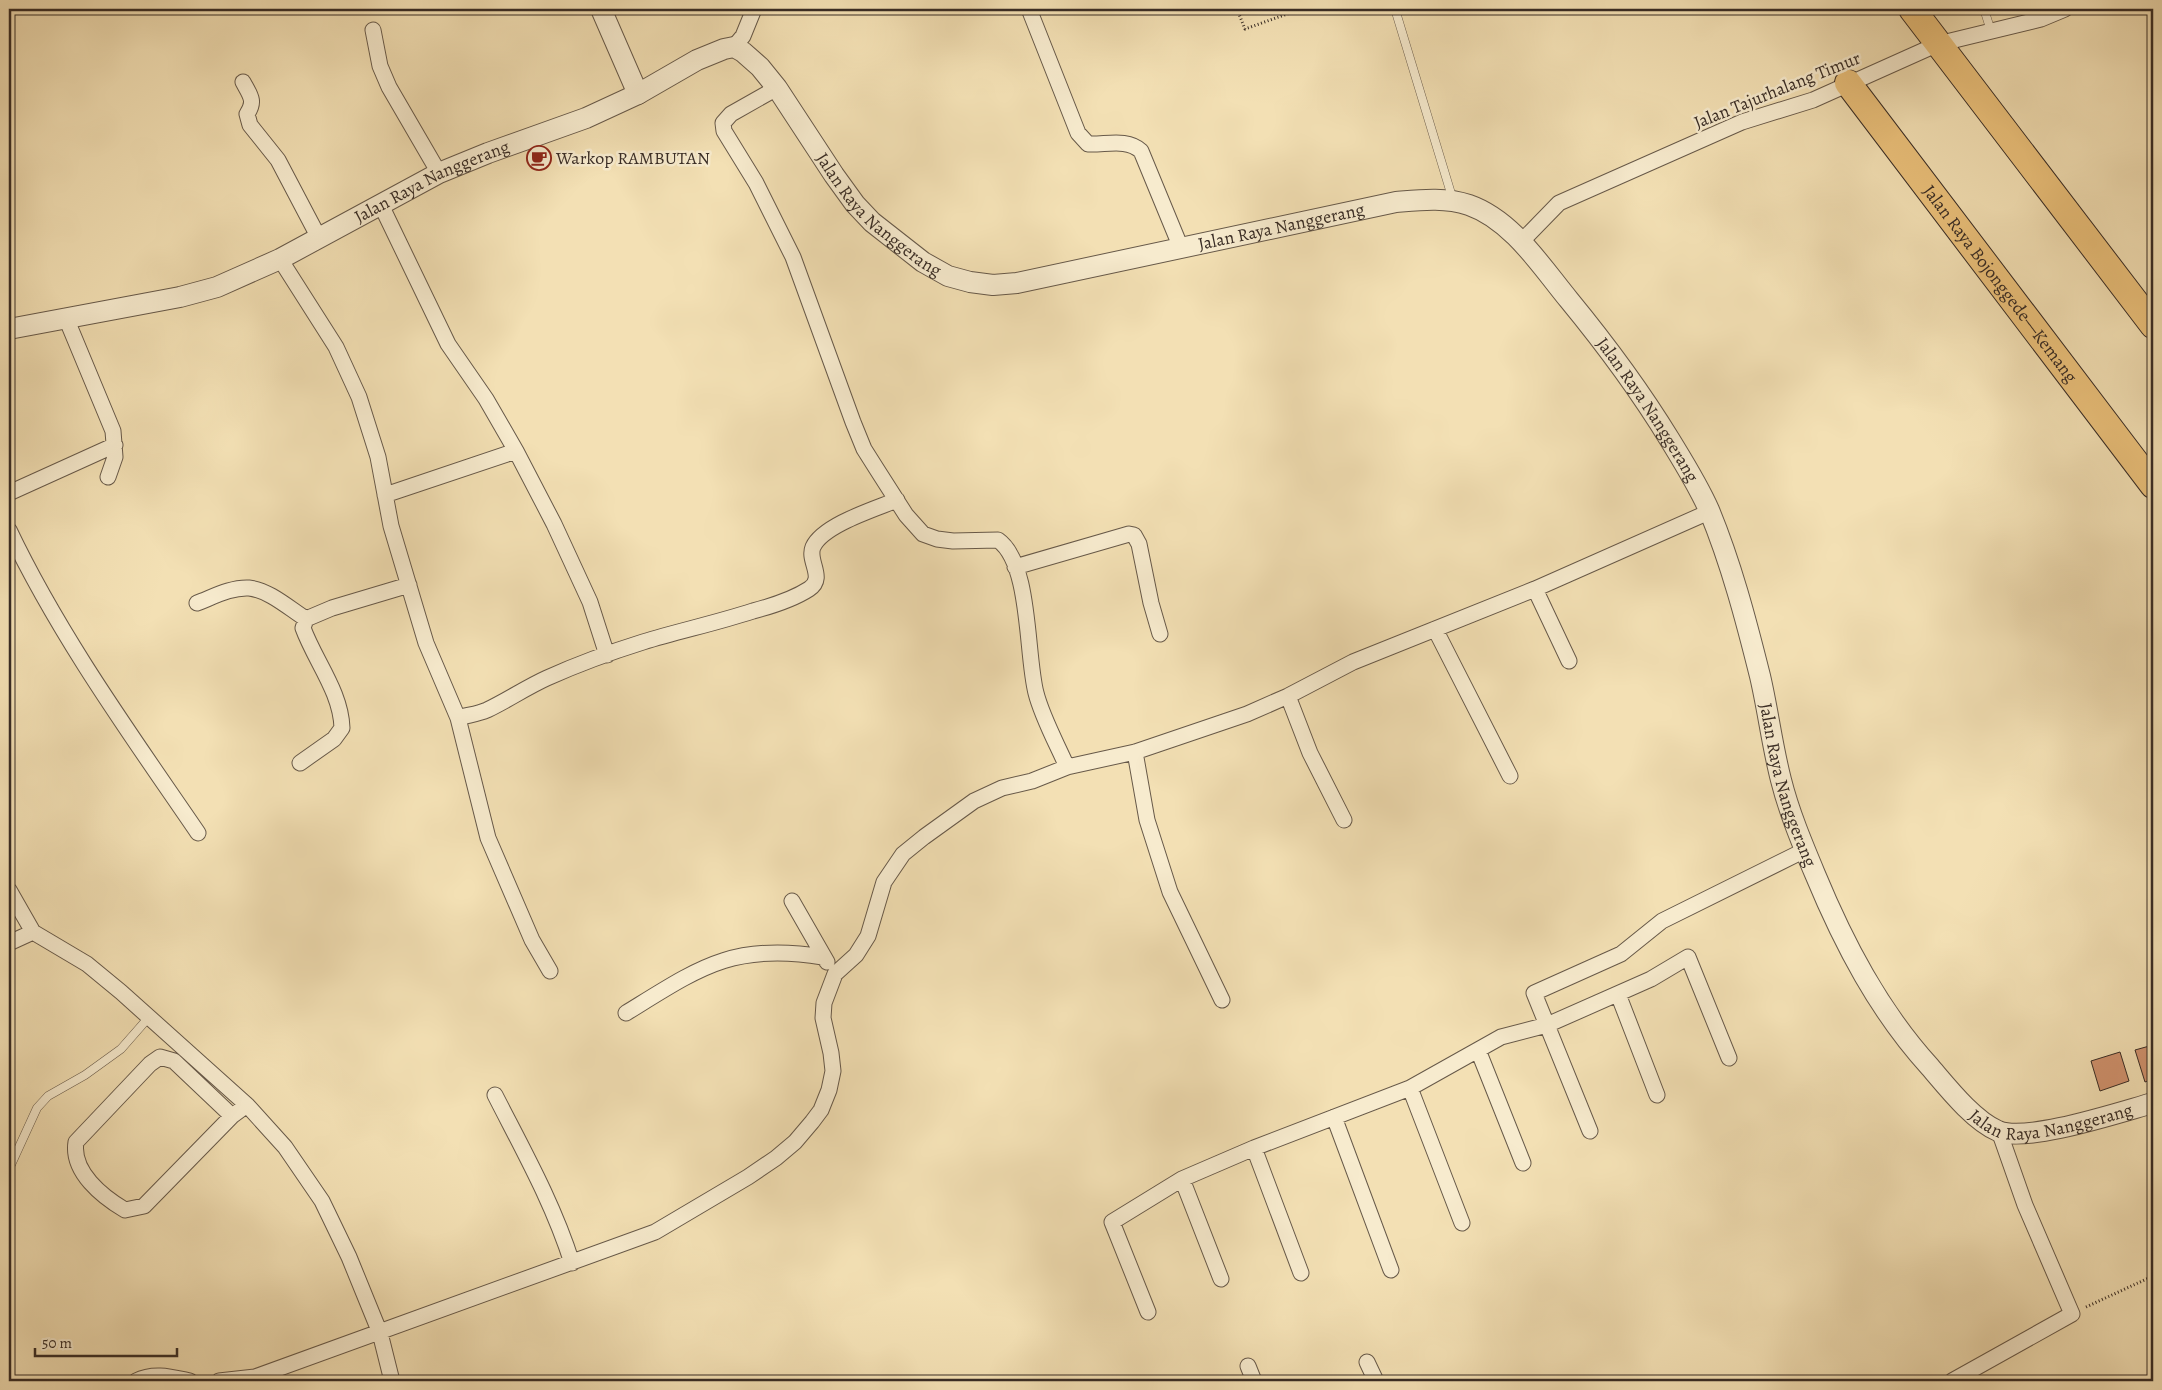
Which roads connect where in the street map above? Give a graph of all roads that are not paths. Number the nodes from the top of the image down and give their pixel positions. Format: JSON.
{"nodes":[{"id":1,"x":601,"y":9,"type":"edge"},
{"id":2,"x":754,"y":9,"type":"edge"},
{"id":3,"x":1030,"y":9,"type":"edge"},
{"id":4,"x":1395,"y":9,"type":"edge"},
{"id":5,"x":1912,"y":9,"type":"edge"},
{"id":6,"x":1984,"y":9,"type":"edge"},
{"id":7,"x":2065,"y":9,"type":"edge"},
{"id":8,"x":373,"y":30,"type":"dead end"},
{"id":9,"x":1991,"y":31,"type":"junction"},
{"id":10,"x":1938,"y":44,"type":"junction"},
{"id":11,"x":734,"y":48,"type":"junction"},
{"id":12,"x":243,"y":82,"type":"dead end"},
{"id":13,"x":1848,"y":83,"type":"junction"},
{"id":14,"x":777,"y":88,"type":"junction"},
{"id":15,"x":638,"y":94,"type":"junction"},
{"id":16,"x":439,"y":174,"type":"junction"},
{"id":17,"x":1454,"y":202,"type":"junction"},
{"id":18,"x":382,"y":205,"type":"junction"},
{"id":19,"x":319,"y":238,"type":"junction"},
{"id":20,"x":1521,"y":242,"type":"junction"},
{"id":21,"x":1181,"y":248,"type":"junction"},
{"id":22,"x":280,"y":259,"type":"junction"},
{"id":23,"x":66,"y":318,"type":"junction"},
{"id":24,"x":2153,"y":325,"type":"edge"},
{"id":25,"x":9,"y":330,"type":"edge"},
{"id":26,"x":115,"y":445,"type":"junction"},
{"id":27,"x":516,"y":451,"type":"junction"},
{"id":28,"x":108,"y":477,"type":"dead end"},
{"id":29,"x":2153,"y":485,"type":"edge"},
{"id":30,"x":9,"y":493,"type":"edge"},
{"id":31,"x":385,"y":495,"type":"junction"},
{"id":32,"x":897,"y":500,"type":"junction"},
{"id":33,"x":1709,"y":512,"type":"junction"},
{"id":34,"x":10,"y":536,"type":"edge"},
{"id":35,"x":1015,"y":567,"type":"junction"},
{"id":36,"x":409,"y":585,"type":"junction"},
{"id":37,"x":1535,"y":589,"type":"junction"},
{"id":38,"x":197,"y":603,"type":"dead end"},
{"id":39,"x":306,"y":620,"type":"junction"},
{"id":40,"x":1435,"y":629,"type":"junction"},
{"id":41,"x":1160,"y":634,"type":"dead end"},
{"id":42,"x":607,"y":655,"type":"junction"},
{"id":43,"x":1569,"y":661,"type":"dead end"},
{"id":44,"x":1288,"y":696,"type":"junction"},
{"id":45,"x":458,"y":718,"type":"junction"},
{"id":46,"x":1134,"y":752,"type":"junction"},
{"id":47,"x":300,"y":763,"type":"dead end"},
{"id":48,"x":1067,"y":767,"type":"junction"},
{"id":49,"x":1510,"y":776,"type":"dead end"},
{"id":50,"x":1344,"y":820,"type":"dead end"},
{"id":51,"x":198,"y":833,"type":"dead end"},
{"id":52,"x":1805,"y":850,"type":"junction"},
{"id":53,"x":9,"y":890,"type":"edge"},
{"id":54,"x":792,"y":901,"type":"dead end"},
{"id":55,"x":33,"y":932,"type":"junction"},
{"id":56,"x":9,"y":943,"type":"edge"},
{"id":57,"x":823,"y":957,"type":"junction"},
{"id":58,"x":550,"y":971,"type":"dead end"},
{"id":59,"x":835,"y":974,"type":"junction"},
{"id":60,"x":1618,"y":994,"type":"junction"},
{"id":61,"x":1222,"y":1000,"type":"dead end"},
{"id":62,"x":626,"y":1013,"type":"dead end"},
{"id":63,"x":149,"y":1017,"type":"junction"},
{"id":64,"x":1547,"y":1025,"type":"junction"},
{"id":65,"x":1478,"y":1050,"type":"junction"},
{"id":66,"x":1729,"y":1058,"type":"dead end"},
{"id":67,"x":1410,"y":1088,"type":"junction"},
{"id":68,"x":495,"y":1095,"type":"dead end"},
{"id":69,"x":1657,"y":1095,"type":"dead end"},
{"id":70,"x":2153,"y":1103,"type":"edge"},
{"id":71,"x":247,"y":1105,"type":"junction"},
{"id":72,"x":232,"y":1116,"type":"junction"},
{"id":73,"x":1334,"y":1117,"type":"junction"},
{"id":74,"x":1590,"y":1131,"type":"dead end"},
{"id":75,"x":1999,"y":1131,"type":"junction"},
{"id":76,"x":1254,"y":1148,"type":"junction"},
{"id":77,"x":1523,"y":1163,"type":"dead end"},
{"id":78,"x":9,"y":1169,"type":"edge"},
{"id":79,"x":1182,"y":1179,"type":"junction"},
{"id":80,"x":1462,"y":1223,"type":"dead end"},
{"id":81,"x":572,"y":1263,"type":"junction"},
{"id":82,"x":1391,"y":1270,"type":"dead end"},
{"id":83,"x":1301,"y":1273,"type":"dead end"},
{"id":84,"x":1221,"y":1279,"type":"dead end"},
{"id":85,"x":1148,"y":1312,"type":"dead end"},
{"id":86,"x":380,"y":1333,"type":"junction"},
{"id":87,"x":1368,"y":1362,"type":"dead end"},
{"id":88,"x":1248,"y":1366,"type":"dead end"},
{"id":89,"x":136,"y":1381,"type":"edge"},
{"id":90,"x":190,"y":1381,"type":"edge"},
{"id":91,"x":219,"y":1381,"type":"edge"},
{"id":92,"x":392,"y":1381,"type":"edge"},
{"id":93,"x":1254,"y":1381,"type":"edge"},
{"id":94,"x":1376,"y":1381,"type":"edge"},
{"id":95,"x":1952,"y":1381,"type":"edge"}],
"edges":[{"from":1,"to":15,"type":"street"},
{"from":2,"to":11,"type":"street"},
{"from":3,"to":21,"type":"street"},
{"from":4,"to":17,"type":"lane"},
{"from":5,"to":10,"type":"highway"},
{"from":6,"to":9,"type":"lane"},
{"from":7,"to":9,"type":"street","name":"Jalan Tajurhalang Timur"},
{"from":8,"to":16,"type":"street"},
{"from":9,"to":10,"type":"street","name":"Jalan Tajurhalang Timur"},
{"from":10,"to":13,"type":"street","name":"Jalan Tajurhalang Timur"},
{"from":10,"to":24,"type":"highway"},
{"from":11,"to":14,"type":"street","name":"Jalan Raya Nanggerang"},
{"from":11,"to":15,"type":"street","name":"Jalan Raya Nanggerang"},
{"from":12,"to":19,"type":"street"},
{"from":13,"to":20,"type":"street","name":"Jalan Tajurhalang Timur"},
{"from":13,"to":29,"type":"highway","name":"Jalan Raya Bojonggede—Kemang"},
{"from":14,"to":21,"type":"street","name":"Jalan Raya Nanggerang"},
{"from":14,"to":32,"type":"street"},
{"from":15,"to":16,"type":"street","name":"Jalan Raya Nanggerang"},
{"from":16,"to":18,"type":"street","name":"Jalan Raya Nanggerang"},
{"from":17,"to":20,"type":"street","name":"Jalan Raya Nanggerang"},
{"from":17,"to":21,"type":"street","name":"Jalan Raya Nanggerang"},
{"from":18,"to":19,"type":"street","name":"Jalan Raya Nanggerang"},
{"from":18,"to":27,"type":"street"},
{"from":19,"to":22,"type":"street","name":"Jalan Raya Nanggerang"},
{"from":20,"to":33,"type":"street","name":"Jalan Raya Nanggerang"},
{"from":22,"to":23,"type":"street","name":"Jalan Raya Nanggerang"},
{"from":22,"to":31,"type":"street"},
{"from":23,"to":25,"type":"street","name":"Jalan Raya Nanggerang"},
{"from":23,"to":26,"type":"street"},
{"from":26,"to":28,"type":"street"},
{"from":26,"to":30,"type":"street"},
{"from":27,"to":31,"type":"street"},
{"from":27,"to":42,"type":"street"},
{"from":31,"to":36,"type":"street"},
{"from":32,"to":35,"type":"street"},
{"from":32,"to":42,"type":"street"},
{"from":33,"to":37,"type":"street"},
{"from":33,"to":52,"type":"street","name":"Jalan Raya Nanggerang"},
{"from":34,"to":51,"type":"street"},
{"from":35,"to":41,"type":"street"},
{"from":35,"to":48,"type":"street"},
{"from":36,"to":39,"type":"street"},
{"from":36,"to":45,"type":"street"},
{"from":37,"to":40,"type":"street"},
{"from":37,"to":43,"type":"street"},
{"from":38,"to":39,"type":"street"},
{"from":39,"to":47,"type":"street"},
{"from":40,"to":44,"type":"street"},
{"from":40,"to":49,"type":"street"},
{"from":42,"to":45,"type":"street"},
{"from":44,"to":46,"type":"street"},
{"from":44,"to":50,"type":"street"},
{"from":45,"to":58,"type":"street"},
{"from":46,"to":48,"type":"street"},
{"from":46,"to":61,"type":"street"},
{"from":48,"to":59,"type":"street"},
{"from":52,"to":64,"type":"street"},
{"from":52,"to":75,"type":"street","name":"Jalan Raya Nanggerang"},
{"from":53,"to":55,"type":"street"},
{"from":54,"to":57,"type":"street"},
{"from":55,"to":56,"type":"street"},
{"from":55,"to":63,"type":"street"},
{"from":57,"to":59,"type":"street"},
{"from":57,"to":62,"type":"street"},
{"from":59,"to":81,"type":"street"},
{"from":60,"to":64,"type":"street"},
{"from":60,"to":66,"type":"street"},
{"from":60,"to":69,"type":"street"},
{"from":63,"to":71,"type":"street"},
{"from":63,"to":78,"type":"lane"},
{"from":64,"to":65,"type":"street"},
{"from":64,"to":74,"type":"street"},
{"from":65,"to":67,"type":"street"},
{"from":65,"to":77,"type":"street"},
{"from":67,"to":73,"type":"street"},
{"from":67,"to":80,"type":"street"},
{"from":68,"to":81,"type":"street"},
{"from":70,"to":75,"type":"street","name":"Jalan Raya Nanggerang"},
{"from":71,"to":72,"type":"street"},
{"from":71,"to":86,"type":"street"},
{"from":72,"to":72,"type":"street"},
{"from":73,"to":76,"type":"street"},
{"from":73,"to":82,"type":"street"},
{"from":75,"to":95,"type":"street"},
{"from":76,"to":79,"type":"street"},
{"from":76,"to":83,"type":"street"},
{"from":79,"to":84,"type":"street"},
{"from":79,"to":85,"type":"street"},
{"from":81,"to":86,"type":"street"},
{"from":86,"to":91,"type":"street"},
{"from":86,"to":92,"type":"street"},
{"from":87,"to":94,"type":"street"},
{"from":88,"to":93,"type":"street"},
{"from":89,"to":90,"type":"street"}]}
